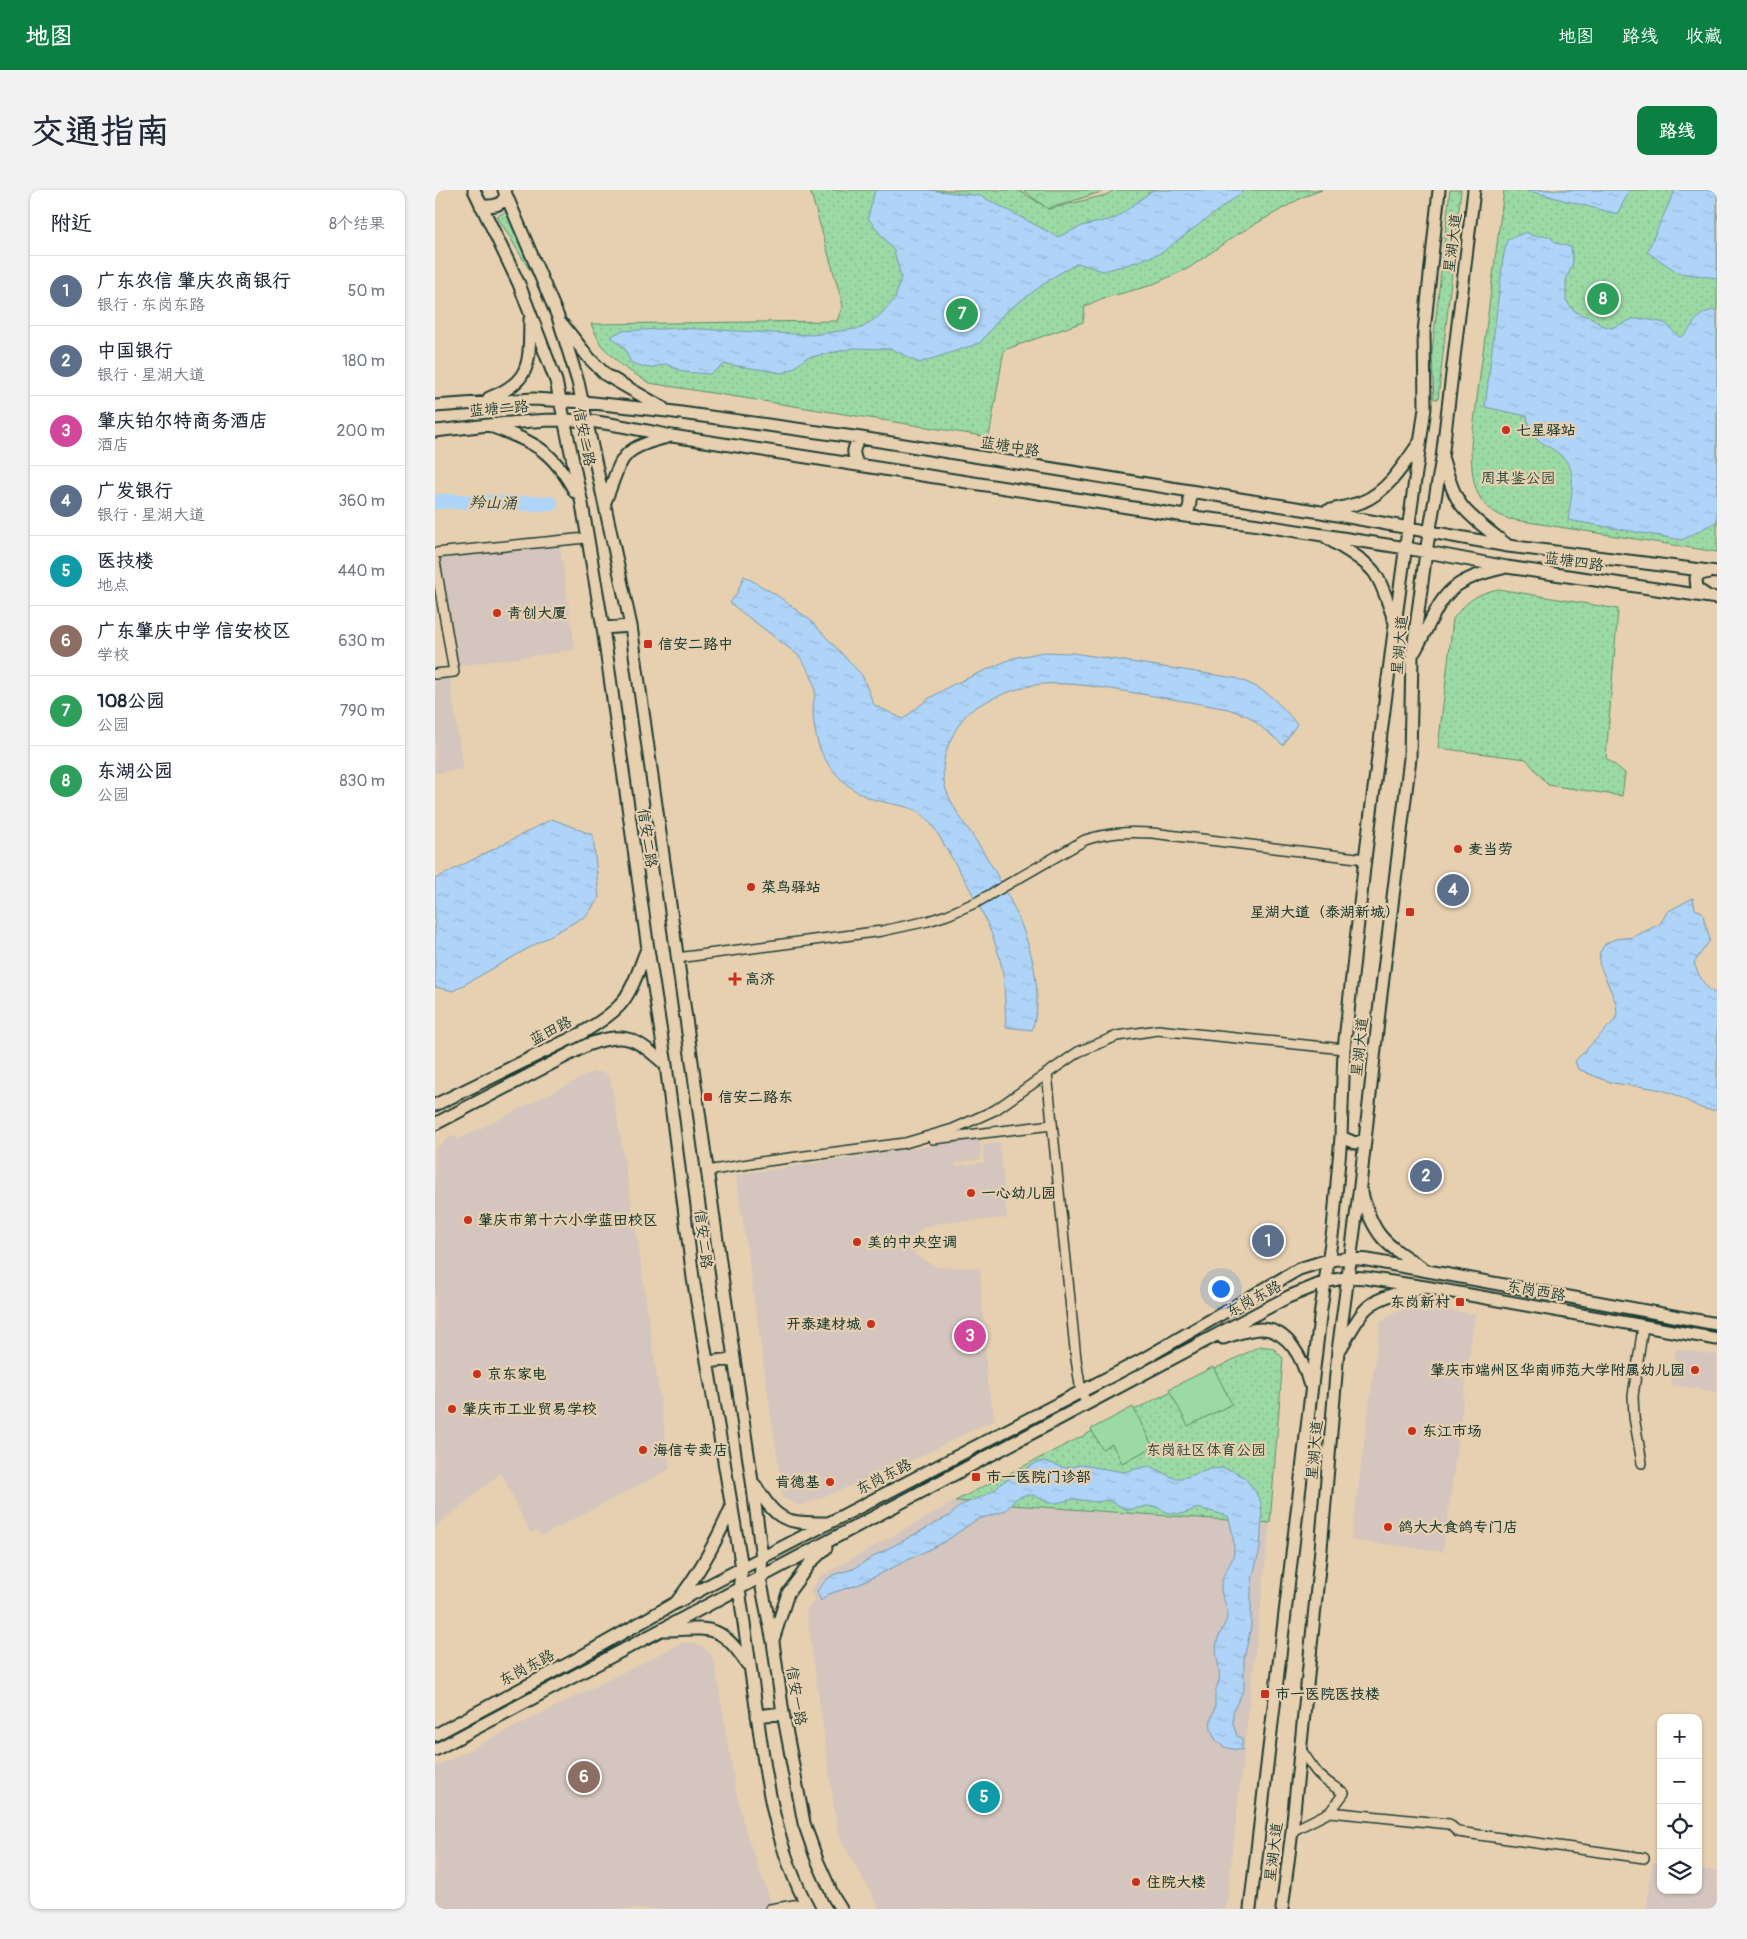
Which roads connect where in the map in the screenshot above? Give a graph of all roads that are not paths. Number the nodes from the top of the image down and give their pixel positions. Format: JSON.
{"nodes":[{"id":1,"x":475,"y":190,"type":"edge"},
{"id":2,"x":1439,"y":190,"type":"edge"},
{"id":3,"x":1474,"y":190,"type":"edge"},
{"id":4,"x":505,"y":193,"type":"edge"},
{"id":5,"x":481,"y":206,"type":"junction"},
{"id":6,"x":531,"y":312,"type":"junction"},
{"id":7,"x":558,"y":318,"type":"junction"},
{"id":8,"x":561,"y":401,"type":"junction"},
{"id":9,"x":480,"y":402,"type":"junction"},
{"id":10,"x":584,"y":402,"type":"junction"},
{"id":11,"x":435,"y":406,"type":"edge"},
{"id":12,"x":1425,"y":408,"type":"junction"},
{"id":13,"x":667,"y":411,"type":"junction"},
{"id":14,"x":1448,"y":411,"type":"junction"},
{"id":15,"x":565,"y":421,"type":"junction"},
{"id":16,"x":588,"y":421,"type":"junction"},
{"id":17,"x":489,"y":425,"type":"junction"},
{"id":18,"x":435,"y":431,"type":"edge"},
{"id":19,"x":673,"y":436,"type":"junction"},
{"id":20,"x":861,"y":438,"type":"junction"},
{"id":21,"x":1420,"y":442,"type":"junction"},
{"id":22,"x":1442,"y":458,"type":"junction"},
{"id":23,"x":858,"y":465,"type":"junction"},
{"id":24,"x":1188,"y":491,"type":"junction"},
{"id":25,"x":605,"y":502,"type":"junction"},
{"id":26,"x":582,"y":504,"type":"junction"},
{"id":27,"x":1321,"y":512,"type":"junction"},
{"id":28,"x":1185,"y":516,"type":"junction"},
{"id":29,"x":1408,"y":528,"type":"junction"},
{"id":30,"x":1430,"y":532,"type":"junction"},
{"id":31,"x":1322,"y":535,"type":"junction"},
{"id":32,"x":586,"y":538,"type":"junction"},
{"id":33,"x":1507,"y":546,"type":"junction"},
{"id":34,"x":1406,"y":548,"type":"junction"},
{"id":35,"x":1426,"y":552,"type":"junction"},
{"id":36,"x":435,"y":553,"type":"edge"},
{"id":37,"x":435,"y":561,"type":"edge"},
{"id":38,"x":1507,"y":567,"type":"junction"},
{"id":39,"x":1714,"y":572,"type":"edge"},
{"id":40,"x":1713,"y":598,"type":"edge"},
{"id":41,"x":1395,"y":624,"type":"junction"},
{"id":42,"x":631,"y":626,"type":"junction"},
{"id":43,"x":603,"y":628,"type":"junction"},
{"id":44,"x":1412,"y":657,"type":"junction"},
{"id":45,"x":435,"y":674,"type":"edge"},
{"id":46,"x":1365,"y":859,"type":"junction"},
{"id":47,"x":647,"y":948,"type":"junction"},
{"id":48,"x":677,"y":958,"type":"junction"},
{"id":49,"x":1344,"y":1049,"type":"junction"},
{"id":50,"x":666,"y":1064,"type":"junction"},
{"id":51,"x":1047,"y":1073,"type":"junction"},
{"id":52,"x":435,"y":1105,"type":"edge"},
{"id":53,"x":435,"y":1124,"type":"edge"},
{"id":54,"x":1052,"y":1125,"type":"junction"},
{"id":55,"x":1341,"y":1137,"type":"junction"},
{"id":56,"x":1365,"y":1140,"type":"junction"},
{"id":57,"x":905,"y":1143,"type":"junction"},
{"id":58,"x":707,"y":1172,"type":"junction"},
{"id":59,"x":1360,"y":1186,"type":"junction"},
{"id":60,"x":1351,"y":1258,"type":"junction"},
{"id":61,"x":1329,"y":1260,"type":"junction"},
{"id":62,"x":1428,"y":1270,"type":"junction"},
{"id":63,"x":1455,"y":1276,"type":"junction"},
{"id":64,"x":1348,"y":1277,"type":"junction"},
{"id":65,"x":1325,"y":1282,"type":"junction"},
{"id":66,"x":1425,"y":1287,"type":"junction"},
{"id":67,"x":1452,"y":1292,"type":"junction"},
{"id":68,"x":1717,"y":1324,"type":"edge"},
{"id":69,"x":1643,"y":1326,"type":"junction"},
{"id":70,"x":1717,"y":1339,"type":"edge"},
{"id":71,"x":1200,"y":1344,"type":"junction"},
{"id":72,"x":1339,"y":1351,"type":"junction"},
{"id":73,"x":733,"y":1359,"type":"junction"},
{"id":74,"x":707,"y":1362,"type":"junction"},
{"id":75,"x":1311,"y":1390,"type":"junction"},
{"id":76,"x":1081,"y":1392,"type":"junction"},
{"id":77,"x":1087,"y":1404,"type":"junction"},
{"id":78,"x":1642,"y":1463,"type":"dead end"},
{"id":79,"x":752,"y":1481,"type":"junction"},
{"id":80,"x":732,"y":1506,"type":"junction"},
{"id":81,"x":829,"y":1523,"type":"junction"},
{"id":82,"x":837,"y":1538,"type":"junction"},
{"id":83,"x":794,"y":1541,"type":"junction"},
{"id":84,"x":801,"y":1556,"type":"junction"},
{"id":85,"x":762,"y":1558,"type":"junction"},
{"id":86,"x":742,"y":1568,"type":"junction"},
{"id":87,"x":760,"y":1578,"type":"junction"},
{"id":88,"x":739,"y":1588,"type":"junction"},
{"id":89,"x":701,"y":1589,"type":"junction"},
{"id":90,"x":675,"y":1603,"type":"junction"},
{"id":91,"x":709,"y":1605,"type":"junction"},
{"id":92,"x":659,"y":1630,"type":"junction"},
{"id":93,"x":773,"y":1642,"type":"junction"},
{"id":94,"x":750,"y":1667,"type":"junction"},
{"id":95,"x":783,"y":1714,"type":"junction"},
{"id":96,"x":757,"y":1716,"type":"junction"},
{"id":97,"x":435,"y":1734,"type":"edge"},
{"id":98,"x":1301,"y":1748,"type":"junction"},
{"id":99,"x":435,"y":1750,"type":"edge"},
{"id":100,"x":1330,"y":1812,"type":"junction"},
{"id":101,"x":1292,"y":1831,"type":"junction"},
{"id":102,"x":1645,"y":1858,"type":"dead end"},
{"id":103,"x":808,"y":1906,"type":"edge"},
{"id":104,"x":770,"y":1909,"type":"edge"},
{"id":105,"x":841,"y":1909,"type":"edge"},
{"id":106,"x":1250,"y":1909,"type":"edge"},
{"id":107,"x":1282,"y":1909,"type":"edge"}],
"edges":[{"from":1,"to":5,"type":"main road","name":"信安二路"},
{"from":2,"to":12,"type":"main road","name":"星湖大道"},
{"from":3,"to":14,"type":"main road","name":"星湖大道"},
{"from":4,"to":5,"type":"main road"},
{"from":4,"to":7,"type":"main road","name":"信安二路"},
{"from":5,"to":6,"type":"main road","name":"信安二路"},
{"from":6,"to":8,"type":"main road","name":"信安二路"},
{"from":6,"to":9,"type":"main road"},
{"from":7,"to":10,"type":"main road","name":"信安二路"},
{"from":7,"to":13,"type":"main road"},
{"from":8,"to":9,"type":"main road","name":"蓝塘二路"},
{"from":8,"to":10,"type":"main road","name":"蓝塘二路"},
{"from":8,"to":15,"type":"main road","name":"信安二路"},
{"from":9,"to":11,"type":"main road","name":"蓝塘二路"},
{"from":10,"to":13,"type":"main road","name":"蓝塘中路"},
{"from":10,"to":16,"type":"main road","name":"信安二路"},
{"from":12,"to":14,"type":"main road"},
{"from":12,"to":21,"type":"main road","name":"星湖大道"},
{"from":13,"to":20,"type":"main road","name":"蓝塘中路"},
{"from":14,"to":22,"type":"main road","name":"星湖大道"},
{"from":15,"to":16,"type":"main road","name":"蓝塘二路"},
{"from":15,"to":17,"type":"main road","name":"蓝塘二路"},
{"from":15,"to":26,"type":"main road","name":"信安二路"},
{"from":16,"to":19,"type":"main road"},
{"from":16,"to":25,"type":"main road","name":"信安二路"},
{"from":17,"to":18,"type":"main road","name":"蓝塘二路"},
{"from":17,"to":26,"type":"main road"},
{"from":19,"to":23,"type":"main road"},
{"from":19,"to":25,"type":"main road"},
{"from":20,"to":23,"type":"main road"},
{"from":20,"to":24,"type":"main road","name":"蓝塘中路"},
{"from":21,"to":27,"type":"main road"},
{"from":21,"to":29,"type":"main road","name":"星湖大道"},
{"from":22,"to":30,"type":"main road","name":"星湖大道"},
{"from":22,"to":33,"type":"main road"},
{"from":23,"to":28,"type":"main road"},
{"from":24,"to":27,"type":"main road","name":"蓝塘中路"},
{"from":24,"to":28,"type":"main road"},
{"from":25,"to":42,"type":"main road","name":"信安二路"},
{"from":26,"to":32,"type":"main road","name":"信安二路"},
{"from":27,"to":29,"type":"main road","name":"蓝塘中路"},
{"from":28,"to":31,"type":"main road"},
{"from":29,"to":30,"type":"main road","name":"蓝塘中路"},
{"from":29,"to":34,"type":"main road","name":"星湖大道"},
{"from":30,"to":33,"type":"main road","name":"蓝塘四路"},
{"from":30,"to":35,"type":"main road","name":"星湖大道"},
{"from":31,"to":34,"type":"main road"},
{"from":31,"to":41,"type":"main road"},
{"from":32,"to":36,"type":"street"},
{"from":32,"to":43,"type":"main road","name":"信安二路"},
{"from":33,"to":39,"type":"main road","name":"蓝塘四路"},
{"from":34,"to":35,"type":"main road"},
{"from":34,"to":41,"type":"main road","name":"星湖大道"},
{"from":35,"to":38,"type":"main road","name":"蓝塘四路"},
{"from":35,"to":44,"type":"main road","name":"星湖大道"},
{"from":37,"to":45,"type":"street"},
{"from":38,"to":40,"type":"main road","name":"蓝塘四路"},
{"from":38,"to":44,"type":"main road"},
{"from":39,"to":40,"type":"main road"},
{"from":41,"to":46,"type":"main road","name":"星湖大道"},
{"from":42,"to":43,"type":"main road"},
{"from":42,"to":48,"type":"main road","name":"信安二路"},
{"from":43,"to":47,"type":"main road","name":"信安二路"},
{"from":44,"to":56,"type":"main road","name":"星湖大道"},
{"from":46,"to":48,"type":"street"},
{"from":46,"to":49,"type":"main road","name":"星湖大道"},
{"from":47,"to":50,"type":"main road","name":"信安二路"},
{"from":47,"to":52,"type":"main road","name":"蓝田路"},
{"from":48,"to":58,"type":"main road","name":"信安二路"},
{"from":49,"to":51,"type":"street"},
{"from":49,"to":55,"type":"main road","name":"星湖大道"},
{"from":50,"to":53,"type":"main road","name":"蓝田路"},
{"from":50,"to":74,"type":"main road","name":"信安二路"},
{"from":51,"to":54,"type":"street"},
{"from":51,"to":57,"type":"street"},
{"from":54,"to":57,"type":"street"},
{"from":54,"to":76,"type":"street"},
{"from":55,"to":56,"type":"main road"},
{"from":55,"to":61,"type":"main road","name":"星湖大道"},
{"from":56,"to":59,"type":"main road","name":"星湖大道"},
{"from":57,"to":58,"type":"street"},
{"from":58,"to":73,"type":"main road","name":"信安二路"},
{"from":59,"to":60,"type":"main road","name":"星湖大道"},
{"from":59,"to":62,"type":"main road"},
{"from":60,"to":61,"type":"main road","name":"东岗东路"},
{"from":60,"to":62,"type":"main road","name":"东岗西路"},
{"from":60,"to":64,"type":"main road","name":"星湖大道"},
{"from":61,"to":65,"type":"main road","name":"星湖大道"},
{"from":61,"to":76,"type":"main road","name":"东岗东路"},
{"from":62,"to":63,"type":"main road","name":"东岗西路"},
{"from":63,"to":67,"type":"street"},
{"from":63,"to":68,"type":"main road","name":"东岗西路"},
{"from":64,"to":65,"type":"main road","name":"东岗东路"},
{"from":64,"to":66,"type":"main road","name":"东岗西路"},
{"from":64,"to":72,"type":"main road","name":"星湖大道"},
{"from":65,"to":71,"type":"main road","name":"东岗东路"},
{"from":65,"to":75,"type":"main road","name":"星湖大道"},
{"from":66,"to":67,"type":"main road","name":"东岗西路"},
{"from":66,"to":72,"type":"main road"},
{"from":67,"to":69,"type":"main road","name":"东岗西路"},
{"from":69,"to":70,"type":"main road","name":"东岗西路"},
{"from":69,"to":78,"type":"street"},
{"from":71,"to":75,"type":"main road"},
{"from":71,"to":77,"type":"main road","name":"东岗东路"},
{"from":72,"to":98,"type":"main road","name":"星湖大道"},
{"from":73,"to":74,"type":"main road"},
{"from":73,"to":79,"type":"main road","name":"信安二路"},
{"from":74,"to":80,"type":"main road","name":"信安二路"},
{"from":75,"to":106,"type":"main road","name":"星湖大道"},
{"from":76,"to":77,"type":"street"},
{"from":76,"to":81,"type":"main road","name":"东岗东路"},
{"from":77,"to":82,"type":"main road","name":"东岗东路"},
{"from":79,"to":81,"type":"main road"},
{"from":79,"to":85,"type":"main road","name":"信安一路"},
{"from":80,"to":86,"type":"main road"},
{"from":80,"to":90,"type":"main road"},
{"from":81,"to":83,"type":"main road","name":"东岗东路"},
{"from":82,"to":84,"type":"main road","name":"东岗东路"},
{"from":82,"to":93,"type":"main road"},
{"from":83,"to":84,"type":"main road"},
{"from":83,"to":85,"type":"main road","name":"东岗东路"},
{"from":84,"to":87,"type":"main road","name":"东岗东路"},
{"from":85,"to":86,"type":"main road","name":"东岗东路"},
{"from":85,"to":87,"type":"main road","name":"信安一路"},
{"from":86,"to":88,"type":"main road"},
{"from":86,"to":89,"type":"main road","name":"东岗东路"},
{"from":87,"to":88,"type":"main road","name":"东岗东路"},
{"from":87,"to":93,"type":"main road","name":"信安一路"},
{"from":88,"to":91,"type":"main road","name":"东岗东路"},
{"from":88,"to":94,"type":"main road"},
{"from":89,"to":90,"type":"main road","name":"东岗东路"},
{"from":89,"to":91,"type":"main road"},
{"from":90,"to":97,"type":"main road","name":"东岗东路"},
{"from":91,"to":92,"type":"main road","name":"东岗东路"},
{"from":92,"to":94,"type":"main road"},
{"from":92,"to":99,"type":"main road","name":"东岗东路"},
{"from":93,"to":95,"type":"main road","name":"信安一路"},
{"from":94,"to":96,"type":"main road"},
{"from":95,"to":96,"type":"main road"},
{"from":95,"to":105,"type":"main road","name":"信安一路"},
{"from":96,"to":103,"type":"main road"},
{"from":98,"to":100,"type":"street"},
{"from":98,"to":101,"type":"main road","name":"星湖大道"},
{"from":100,"to":101,"type":"street"},
{"from":100,"to":102,"type":"street"},
{"from":101,"to":107,"type":"main road","name":"星湖大道"},
{"from":103,"to":104,"type":"street"}]}
